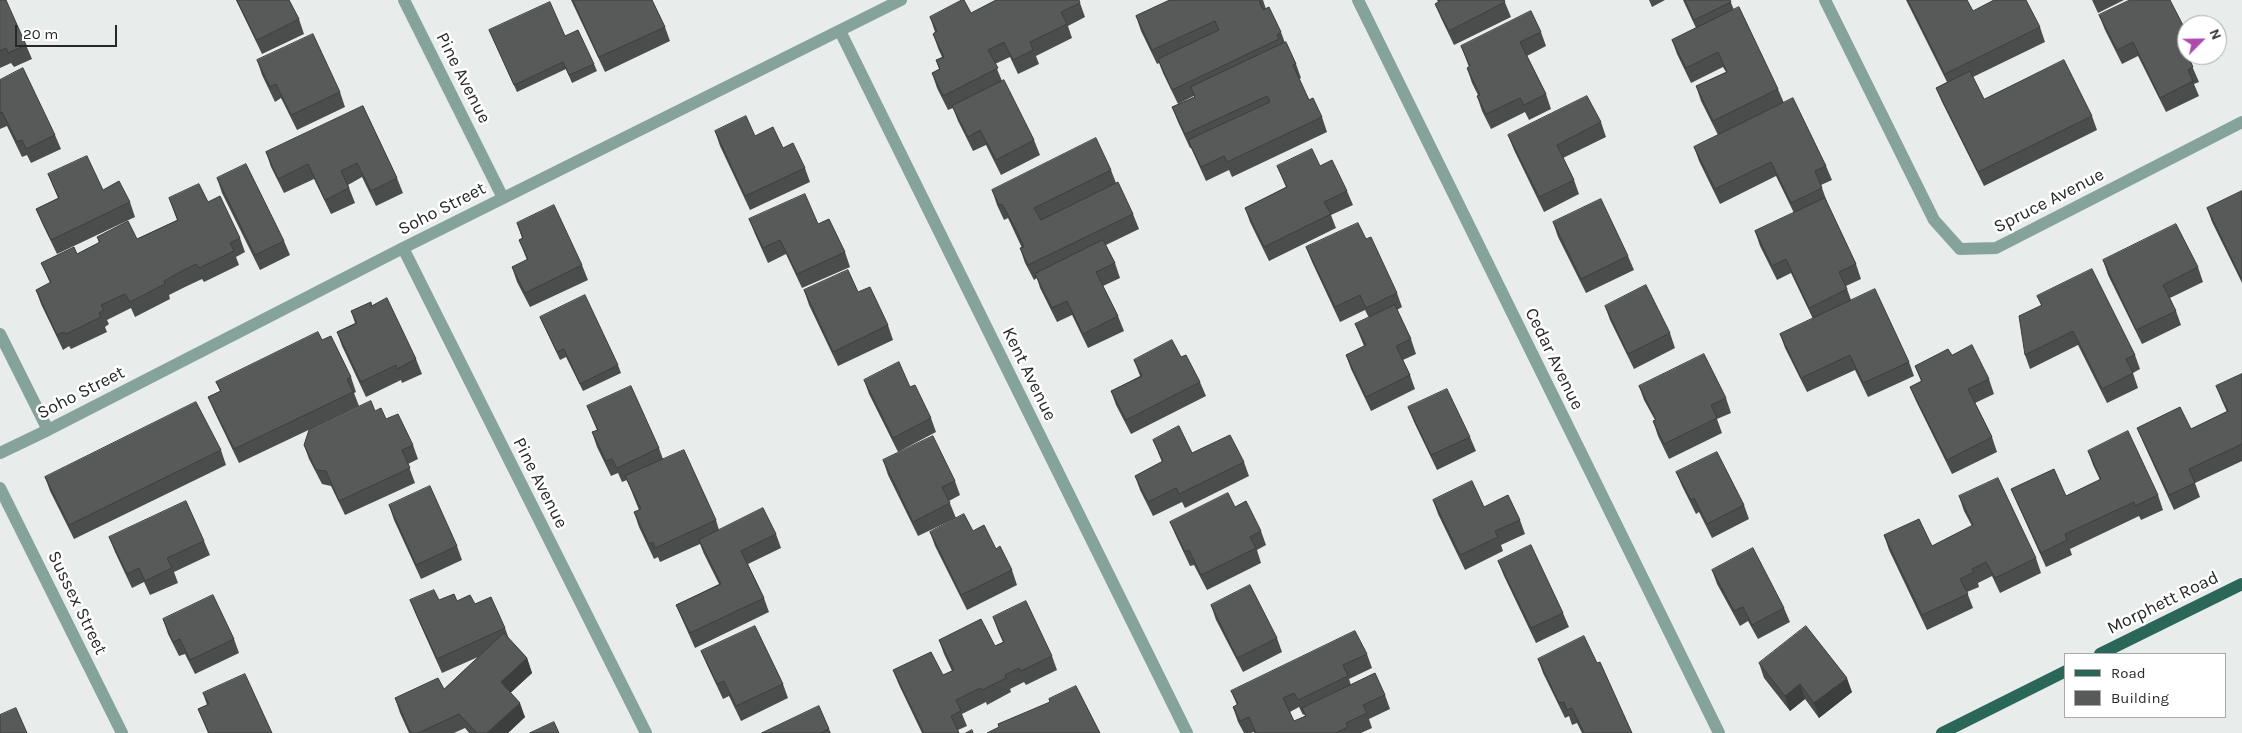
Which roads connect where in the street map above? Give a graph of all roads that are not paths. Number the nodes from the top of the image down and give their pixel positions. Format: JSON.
{"nodes":[{"id":1,"x":404,"y":0,"type":"edge"},
{"id":2,"x":901,"y":0,"type":"edge"},
{"id":3,"x":1358,"y":0,"type":"edge"},
{"id":4,"x":1826,"y":0,"type":"edge"},
{"id":5,"x":840,"y":31,"type":"junction"},
{"id":6,"x":2242,"y":122,"type":"edge"},
{"id":7,"x":503,"y":198,"type":"junction"},
{"id":8,"x":403,"y":248,"type":"junction"},
{"id":9,"x":0,"y":334,"type":"edge"},
{"id":10,"x":48,"y":430,"type":"junction"},
{"id":11,"x":0,"y":453,"type":"edge"},
{"id":12,"x":0,"y":488,"type":"edge"},
{"id":13,"x":2242,"y":584,"type":"edge"},
{"id":14,"x":2102,"y":653,"type":"edge"},
{"id":15,"x":2064,"y":673,"type":"edge"},
{"id":16,"x":122,"y":733,"type":"edge"},
{"id":17,"x":646,"y":733,"type":"edge"},
{"id":18,"x":1187,"y":733,"type":"edge"},
{"id":19,"x":1719,"y":733,"type":"edge"},
{"id":20,"x":1942,"y":733,"type":"edge"}],
"edges":[{"from":1,"to":7,"type":"street","name":"Pine Avenue"},
{"from":2,"to":5,"type":"street","name":"Soho Street"},
{"from":3,"to":19,"type":"street","name":"Cedar Avenue"},
{"from":4,"to":6,"type":"street","name":"Spruce Avenue"},
{"from":5,"to":7,"type":"street","name":"Soho Street"},
{"from":5,"to":18,"type":"street","name":"Kent Avenue"},
{"from":7,"to":8,"type":"street","name":"Soho Street"},
{"from":8,"to":10,"type":"street","name":"Soho Street"},
{"from":8,"to":17,"type":"street","name":"Pine Avenue"},
{"from":9,"to":10,"type":"street"},
{"from":10,"to":11,"type":"street","name":"Soho Street"},
{"from":12,"to":16,"type":"street","name":"Sussex Street"},
{"from":13,"to":14,"type":"main road","name":"Morphett Road"},
{"from":15,"to":20,"type":"main road"}]}
